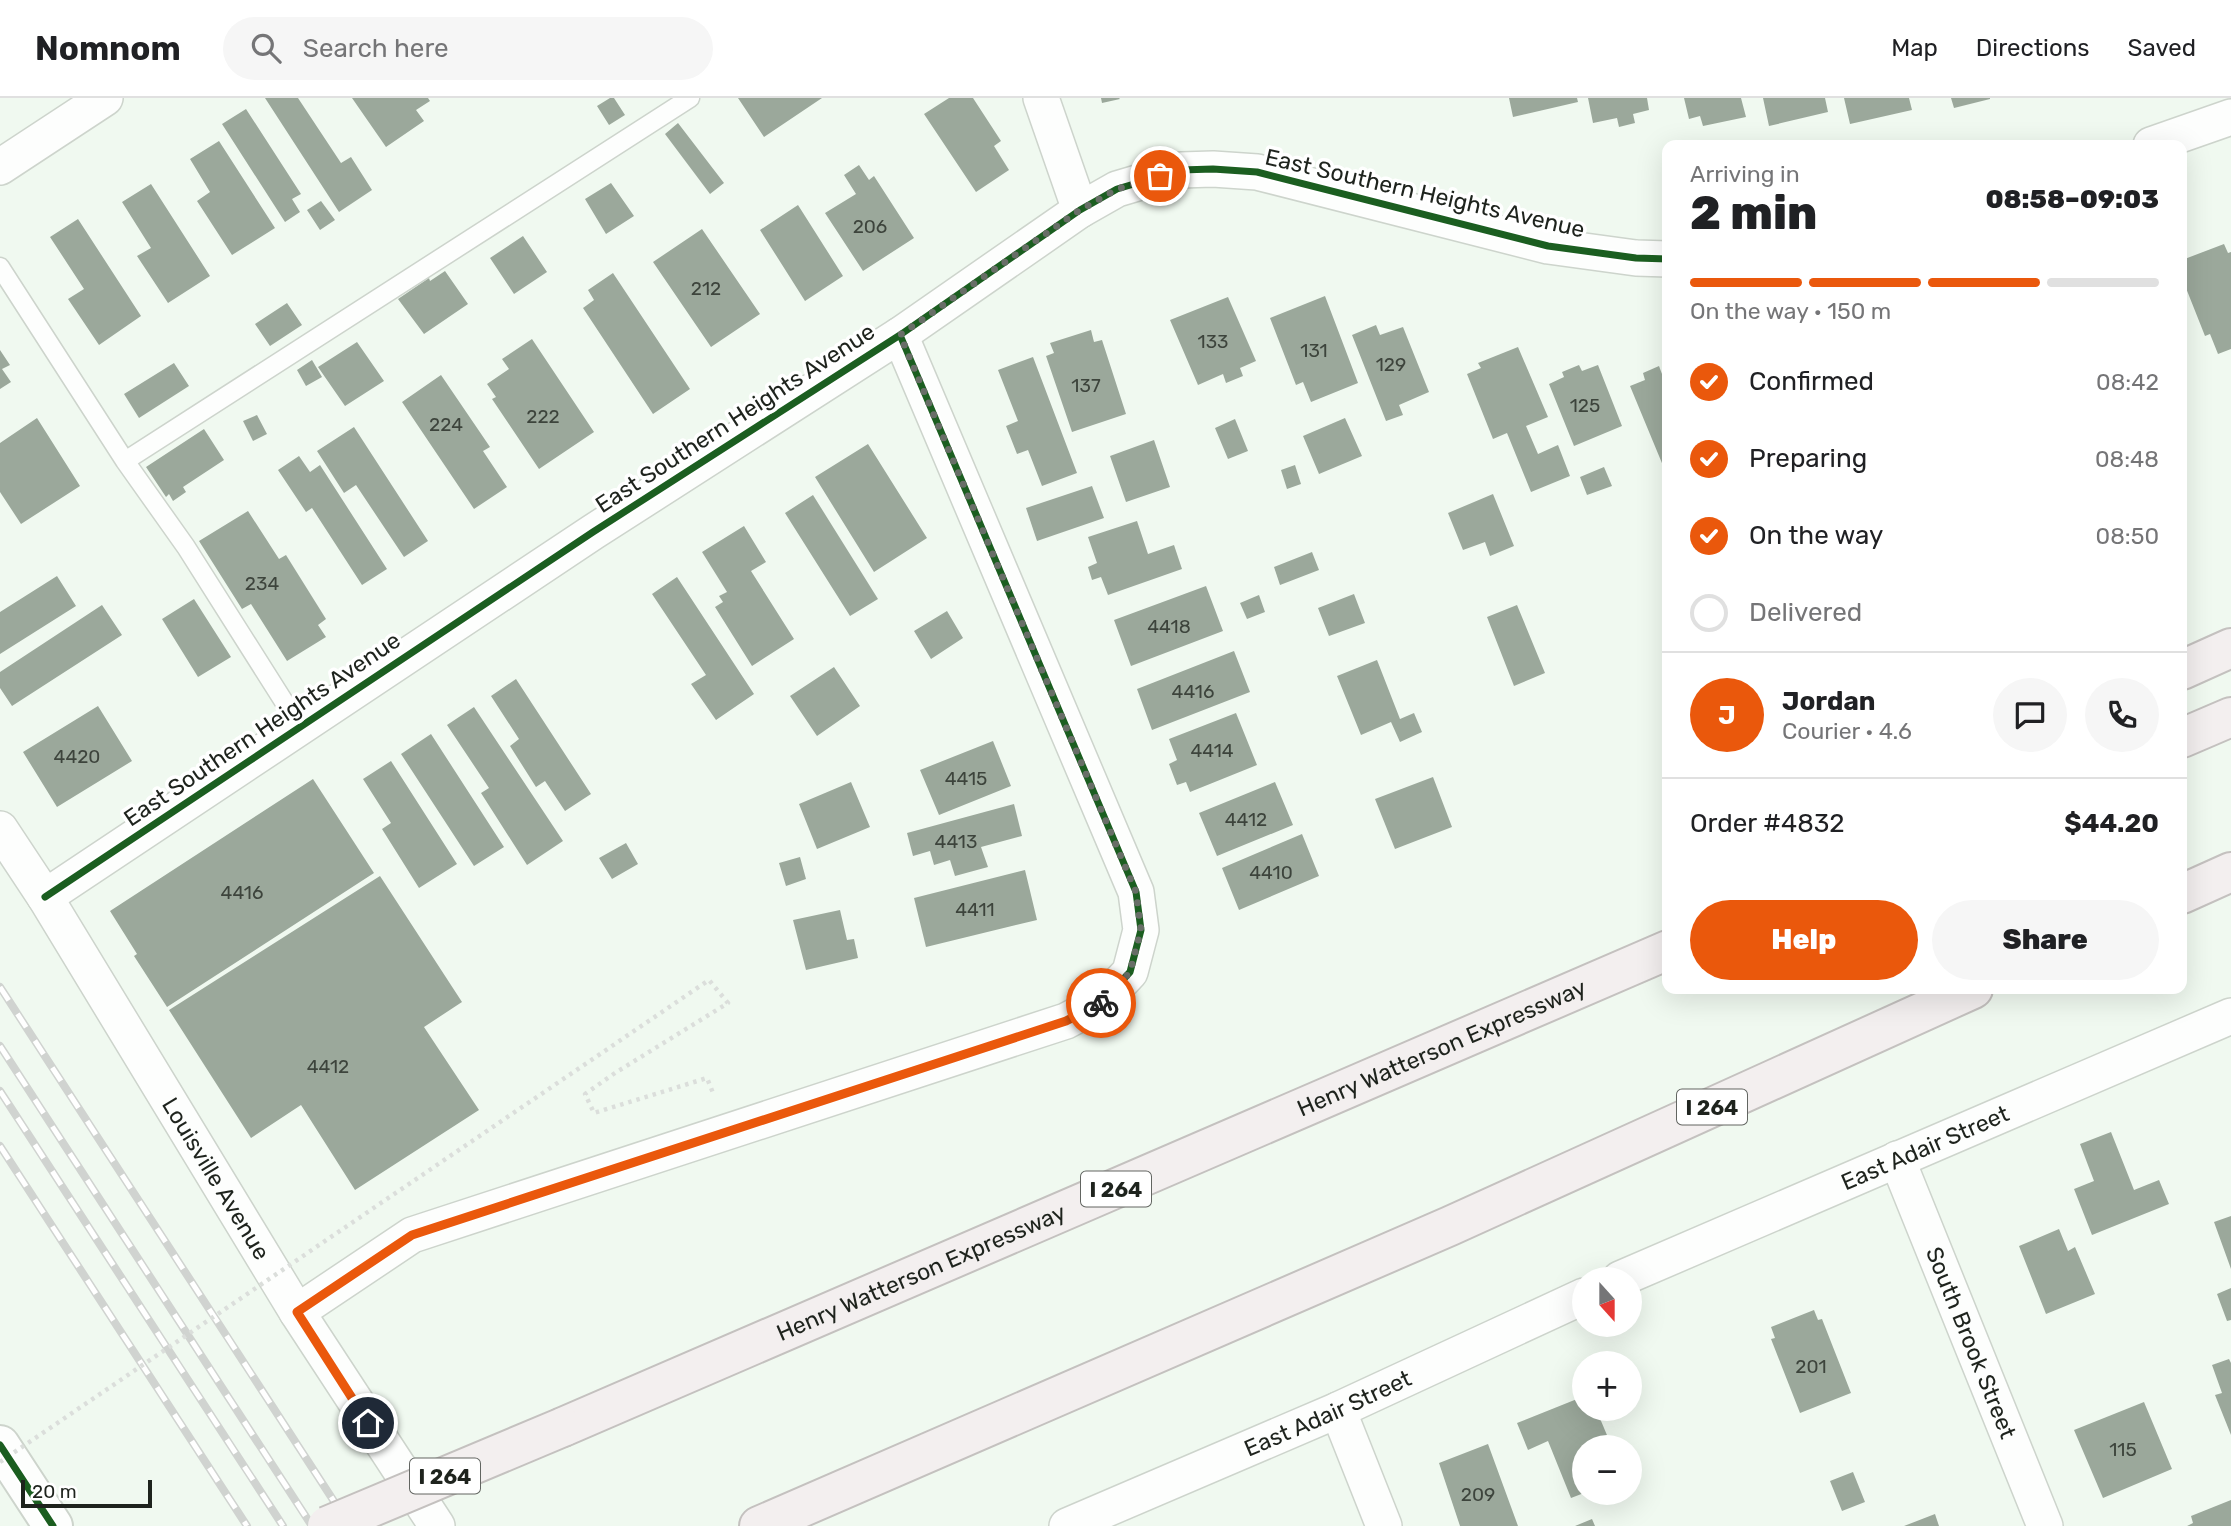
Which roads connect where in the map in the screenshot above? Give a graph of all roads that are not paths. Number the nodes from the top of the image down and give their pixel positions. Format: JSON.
{"nodes":[{"id":1,"x":105,"y":98,"type":"edge"},
{"id":2,"x":690,"y":98,"type":"edge"},
{"id":3,"x":1041,"y":98,"type":"edge"},
{"id":4,"x":2231,"y":117,"type":"edge"},
{"id":5,"x":2165,"y":140,"type":"edge"},
{"id":6,"x":0,"y":167,"type":"edge"},
{"id":7,"x":1080,"y":210,"type":"junction"},
{"id":8,"x":1662,"y":259,"type":"edge"},
{"id":9,"x":0,"y":267,"type":"edge"},
{"id":10,"x":900,"y":335,"type":"junction"},
{"id":11,"x":125,"y":461,"type":"junction"},
{"id":12,"x":2231,"y":648,"type":"edge"},
{"id":13,"x":2187,"y":668,"type":"edge"},
{"id":14,"x":2231,"y":717,"type":"edge"},
{"id":15,"x":300,"y":727,"type":"junction"},
{"id":16,"x":2187,"y":736,"type":"edge"},
{"id":17,"x":0,"y":829,"type":"edge"},
{"id":18,"x":2231,"y":872,"type":"edge"},
{"id":19,"x":2187,"y":892,"type":"edge"},
{"id":20,"x":45,"y":897,"type":"junction"},
{"id":21,"x":1662,"y":953,"type":"edge"},
{"id":22,"x":1962,"y":994,"type":"edge"},
{"id":23,"x":2231,"y":1016,"type":"edge"},
{"id":24,"x":1897,"y":1159,"type":"junction"},
{"id":25,"x":1642,"y":1269,"type":"edge"},
{"id":26,"x":1572,"y":1302,"type":"edge"},
{"id":27,"x":297,"y":1312,"type":"junction"},
{"id":28,"x":1338,"y":1410,"type":"junction"},
{"id":29,"x":0,"y":1445,"type":"edge"},
{"id":30,"x":53,"y":1526,"type":"edge"},
{"id":31,"x":327,"y":1526,"type":"edge"},
{"id":32,"x":437,"y":1526,"type":"edge"},
{"id":33,"x":759,"y":1526,"type":"edge"},
{"id":34,"x":1067,"y":1526,"type":"edge"},
{"id":35,"x":1384,"y":1526,"type":"edge"},
{"id":36,"x":2045,"y":1526,"type":"edge"}],
"edges":[{"from":1,"to":6,"type":"street"},
{"from":2,"to":11,"type":"lane"},
{"from":3,"to":7,"type":"street"},
{"from":4,"to":5,"type":"street"},
{"from":7,"to":8,"type":"street","name":"East Southern Heights Avenue"},
{"from":7,"to":10,"type":"street","name":"East Southern Heights Avenue"},
{"from":9,"to":11,"type":"lane"},
{"from":10,"to":15,"type":"street","name":"East Southern Heights Avenue"},
{"from":10,"to":27,"type":"street"},
{"from":11,"to":15,"type":"lane"},
{"from":12,"to":13,"type":"highway"},
{"from":14,"to":16,"type":"highway"},
{"from":15,"to":20,"type":"street","name":"East Southern Heights Avenue"},
{"from":17,"to":20,"type":"street","name":"Louisville Avenue"},
{"from":18,"to":19,"type":"highway"},
{"from":20,"to":27,"type":"street","name":"Louisville Avenue"},
{"from":21,"to":31,"type":"highway","name":"Henry Watterson Expressway","number":"I 264","bridge":true},
{"from":22,"to":33,"type":"highway","number":"I 264"},
{"from":23,"to":24,"type":"street","name":"East Adair Street"},
{"from":24,"to":25,"type":"street","name":"East Adair Street"},
{"from":24,"to":36,"type":"street","name":"South Brook Street"},
{"from":26,"to":28,"type":"street","name":"East Adair Street"},
{"from":27,"to":32,"type":"street","name":"Louisville Avenue"},
{"from":28,"to":34,"type":"street","name":"East Adair Street"},
{"from":28,"to":35,"type":"street"},
{"from":29,"to":30,"type":"main road"}]}
